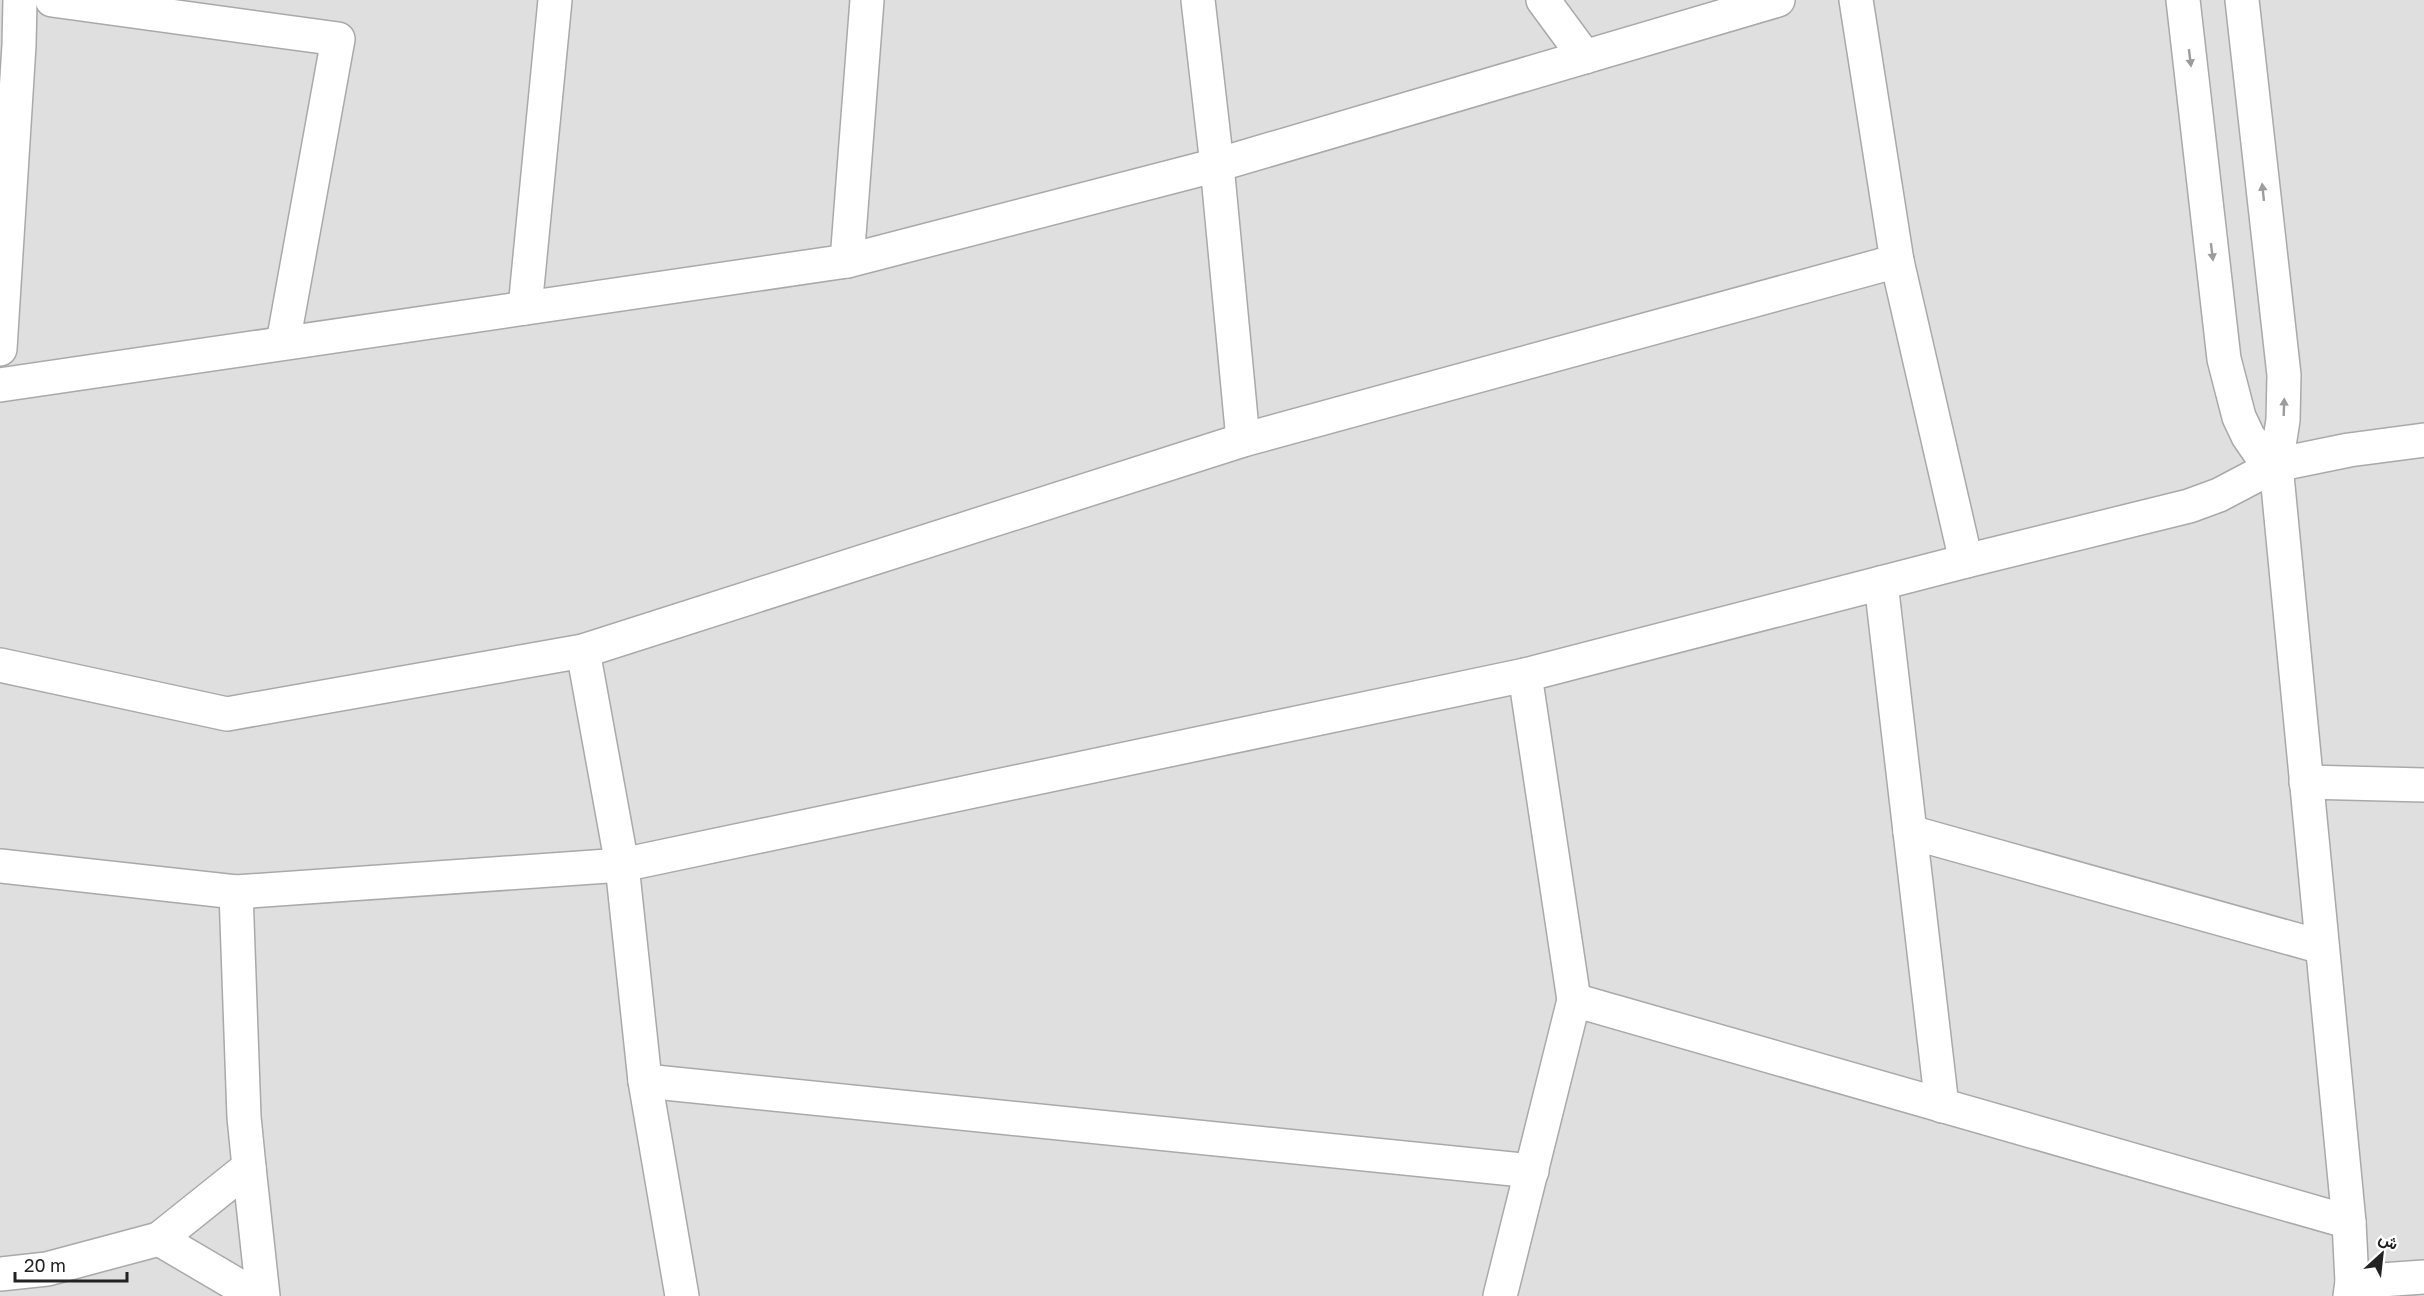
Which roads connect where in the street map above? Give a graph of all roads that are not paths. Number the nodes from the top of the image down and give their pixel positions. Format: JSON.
{"nodes":[{"id":1,"x":20,"y":0,"type":"edge"},
{"id":2,"x":52,"y":0,"type":"edge"},
{"id":3,"x":555,"y":0,"type":"edge"},
{"id":4,"x":867,"y":0,"type":"edge"},
{"id":5,"x":1198,"y":0,"type":"edge"},
{"id":6,"x":1543,"y":0,"type":"edge"},
{"id":7,"x":1856,"y":0,"type":"edge"},
{"id":8,"x":2183,"y":0,"type":"edge"},
{"id":9,"x":2242,"y":0,"type":"edge"},
{"id":10,"x":1768,"y":2,"type":"edge"},
{"id":11,"x":10,"y":44,"type":"edge"},
{"id":12,"x":1585,"y":57,"type":"junction"},
{"id":13,"x":1217,"y":165,"type":"junction"},
{"id":14,"x":847,"y":261,"type":"junction"},
{"id":15,"x":1897,"y":261,"type":"junction"},
{"id":16,"x":3,"y":262,"type":"edge"},
{"id":17,"x":525,"y":308,"type":"junction"},
{"id":18,"x":283,"y":343,"type":"junction"},
{"id":19,"x":0,"y":349,"type":"edge"},
{"id":20,"x":0,"y":385,"type":"edge"},
{"id":21,"x":1243,"y":440,"type":"junction"},
{"id":22,"x":2424,"y":440,"type":"edge"},
{"id":23,"x":2276,"y":465,"type":"junction"},
{"id":24,"x":1966,"y":561,"type":"junction"},
{"id":25,"x":1881,"y":583,"type":"junction"},
{"id":26,"x":583,"y":651,"type":"junction"},
{"id":27,"x":0,"y":665,"type":"edge"},
{"id":28,"x":1525,"y":675,"type":"junction"},
{"id":29,"x":2306,"y":782,"type":"junction"},
{"id":30,"x":2424,"y":785,"type":"edge"},
{"id":31,"x":1910,"y":832,"type":"junction"},
{"id":32,"x":622,"y":865,"type":"junction"},
{"id":33,"x":0,"y":866,"type":"edge"},
{"id":34,"x":236,"y":892,"type":"junction"},
{"id":35,"x":2322,"y":947,"type":"junction"},
{"id":36,"x":1574,"y":1000,"type":"junction"},
{"id":37,"x":645,"y":1081,"type":"junction"},
{"id":38,"x":1942,"y":1106,"type":"junction"},
{"id":39,"x":249,"y":1167,"type":"junction"},
{"id":40,"x":1532,"y":1171,"type":"junction"},
{"id":41,"x":2349,"y":1222,"type":"junction"},
{"id":42,"x":159,"y":1239,"type":"junction"},
{"id":43,"x":0,"y":1274,"type":"edge"},
{"id":44,"x":2424,"y":1277,"type":"edge"},
{"id":45,"x":2351,"y":1289,"type":"edge"},
{"id":46,"x":256,"y":1296,"type":"edge"},
{"id":47,"x":263,"y":1296,"type":"edge"},
{"id":48,"x":682,"y":1296,"type":"edge"},
{"id":49,"x":1500,"y":1296,"type":"edge"}],
"edges":[{"from":1,"to":11,"type":"street"},
{"from":2,"to":18,"type":"street"},
{"from":3,"to":17,"type":"street"},
{"from":4,"to":14,"type":"street"},
{"from":5,"to":13,"type":"street"},
{"from":6,"to":12,"type":"street"},
{"from":7,"to":15,"type":"street"},
{"from":8,"to":23,"type":"street","one_way":true},
{"from":23,"to":9,"type":"street","one_way":true},
{"from":10,"to":12,"type":"street"},
{"from":11,"to":16,"type":"street"},
{"from":12,"to":13,"type":"street"},
{"from":13,"to":14,"type":"street"},
{"from":13,"to":21,"type":"street"},
{"from":14,"to":17,"type":"street"},
{"from":15,"to":21,"type":"street"},
{"from":15,"to":24,"type":"street"},
{"from":16,"to":19,"type":"street"},
{"from":17,"to":18,"type":"street"},
{"from":18,"to":20,"type":"street"},
{"from":21,"to":26,"type":"street"},
{"from":22,"to":23,"type":"street"},
{"from":23,"to":24,"type":"street"},
{"from":23,"to":29,"type":"street"},
{"from":24,"to":25,"type":"street"},
{"from":25,"to":28,"type":"street"},
{"from":25,"to":31,"type":"street"},
{"from":26,"to":27,"type":"street"},
{"from":26,"to":32,"type":"street"},
{"from":28,"to":32,"type":"street"},
{"from":28,"to":36,"type":"street"},
{"from":29,"to":30,"type":"street"},
{"from":29,"to":35,"type":"street"},
{"from":31,"to":35,"type":"street"},
{"from":31,"to":38,"type":"street"},
{"from":32,"to":34,"type":"street"},
{"from":32,"to":37,"type":"street"},
{"from":33,"to":34,"type":"street"},
{"from":34,"to":39,"type":"street"},
{"from":35,"to":41,"type":"street"},
{"from":36,"to":38,"type":"street"},
{"from":36,"to":40,"type":"street"},
{"from":37,"to":40,"type":"street"},
{"from":37,"to":48,"type":"street"},
{"from":38,"to":41,"type":"street"},
{"from":39,"to":42,"type":"street"},
{"from":39,"to":47,"type":"street"},
{"from":40,"to":49,"type":"street"},
{"from":41,"to":45,"type":"street"},
{"from":42,"to":43,"type":"street"},
{"from":42,"to":46,"type":"street"},
{"from":44,"to":45,"type":"street"}]}
